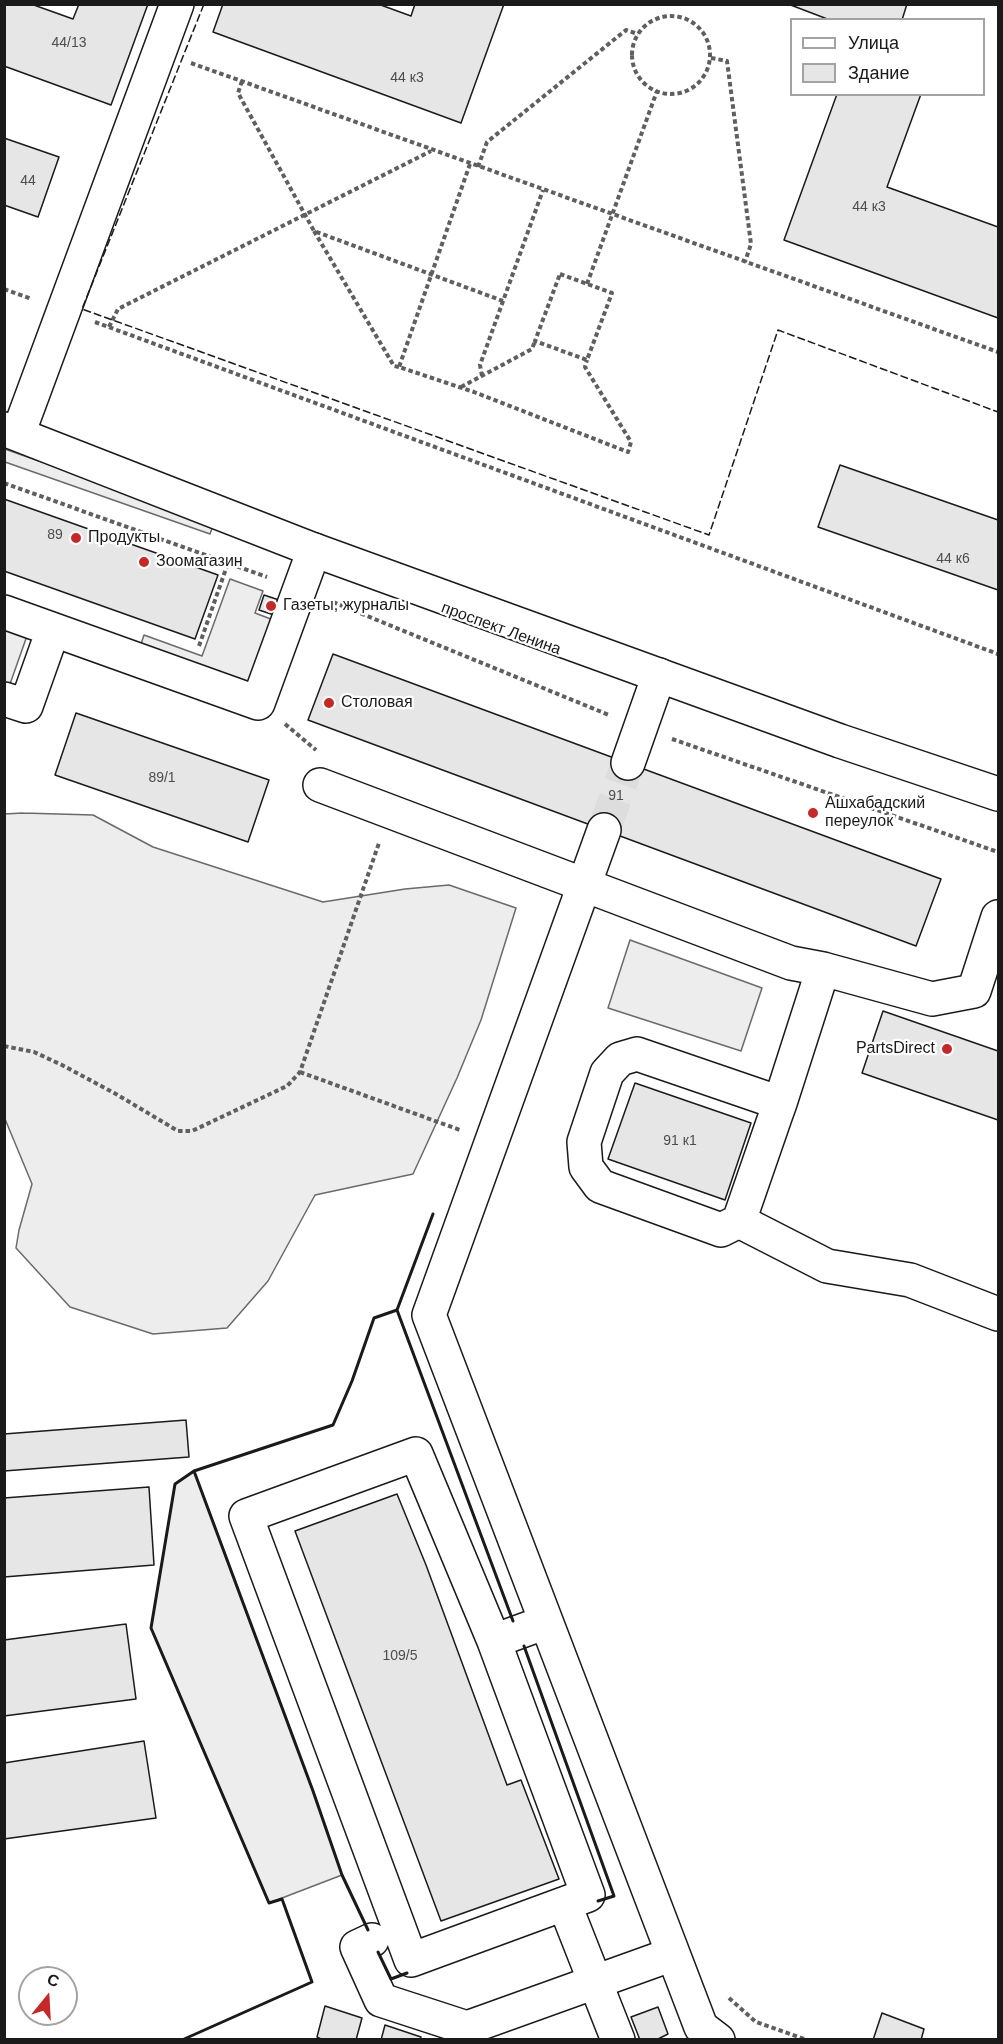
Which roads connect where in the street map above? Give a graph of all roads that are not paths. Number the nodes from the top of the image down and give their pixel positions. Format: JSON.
{"nodes":[{"id":1,"x":177,"y":4,"type":"edge"},
{"id":2,"x":9,"y":436,"type":"edge"},
{"id":3,"x":308,"y":566,"type":"junction"},
{"id":4,"x":4,"y":612,"type":"edge"},
{"id":5,"x":53,"y":630,"type":"junction"},
{"id":6,"x":657,"y":681,"type":"junction"},
{"id":7,"x":4,"y":699,"type":"edge"},
{"id":8,"x":628,"y":763,"type":"tunnel mouth"},
{"id":9,"x":320,"y":785,"type":"road end"},
{"id":10,"x":999,"y":794,"type":"edge"},
{"id":11,"x":999,"y":810,"type":"edge"},
{"id":12,"x":604,"y":830,"type":"tunnel mouth"},
{"id":13,"x":584,"y":884,"type":"junction"},
{"id":14,"x":999,"y":917,"type":"edge"},
{"id":15,"x":823,"y":969,"type":"junction"},
{"id":16,"x":986,"y":996,"type":"edge"},
{"id":17,"x":780,"y":1103,"type":"junction"},
{"id":18,"x":739,"y":1221,"type":"junction"},
{"id":19,"x":999,"y":1314,"type":"edge"},
{"id":20,"x":546,"y":1622,"type":"junction"},
{"id":21,"x":494,"y":1641,"type":"junction"},
{"id":22,"x":568,"y":1913,"type":"dead end"},
{"id":23,"x":372,"y":1940,"type":"dead end"},
{"id":24,"x":673,"y":1954,"type":"junction"},
{"id":25,"x":595,"y":1982,"type":"junction"},
{"id":26,"x":618,"y":2040,"type":"edge"},
{"id":27,"x":718,"y":2040,"type":"edge"}],
"edges":[{"from":1,"to":2,"type":"main road"},
{"from":2,"to":3,"type":"main road"},
{"from":3,"to":5,"type":"main road"},
{"from":3,"to":6,"type":"main road"},
{"from":4,"to":5,"type":"main road"},
{"from":5,"to":7,"type":"main road"},
{"from":6,"to":8,"type":"main road"},
{"from":6,"to":10,"type":"main road"},
{"from":6,"to":11,"type":"main road"},
{"from":9,"to":13,"type":"main road"},
{"from":12,"to":13,"type":"main road"},
{"from":13,"to":15,"type":"main road"},
{"from":13,"to":20,"type":"main road"},
{"from":14,"to":16,"type":"main road"},
{"from":15,"to":16,"type":"main road"},
{"from":15,"to":17,"type":"main road"},
{"from":17,"to":18,"type":"main road"},
{"from":17,"to":18,"type":"main road"},
{"from":18,"to":19,"type":"main road"},
{"from":20,"to":21,"type":"main road"},
{"from":20,"to":24,"type":"main road"},
{"from":21,"to":21,"type":"main road"},
{"from":22,"to":25,"type":"main road"},
{"from":23,"to":25,"type":"main road"},
{"from":24,"to":25,"type":"main road"},
{"from":24,"to":27,"type":"main road"},
{"from":25,"to":26,"type":"main road"}]}
